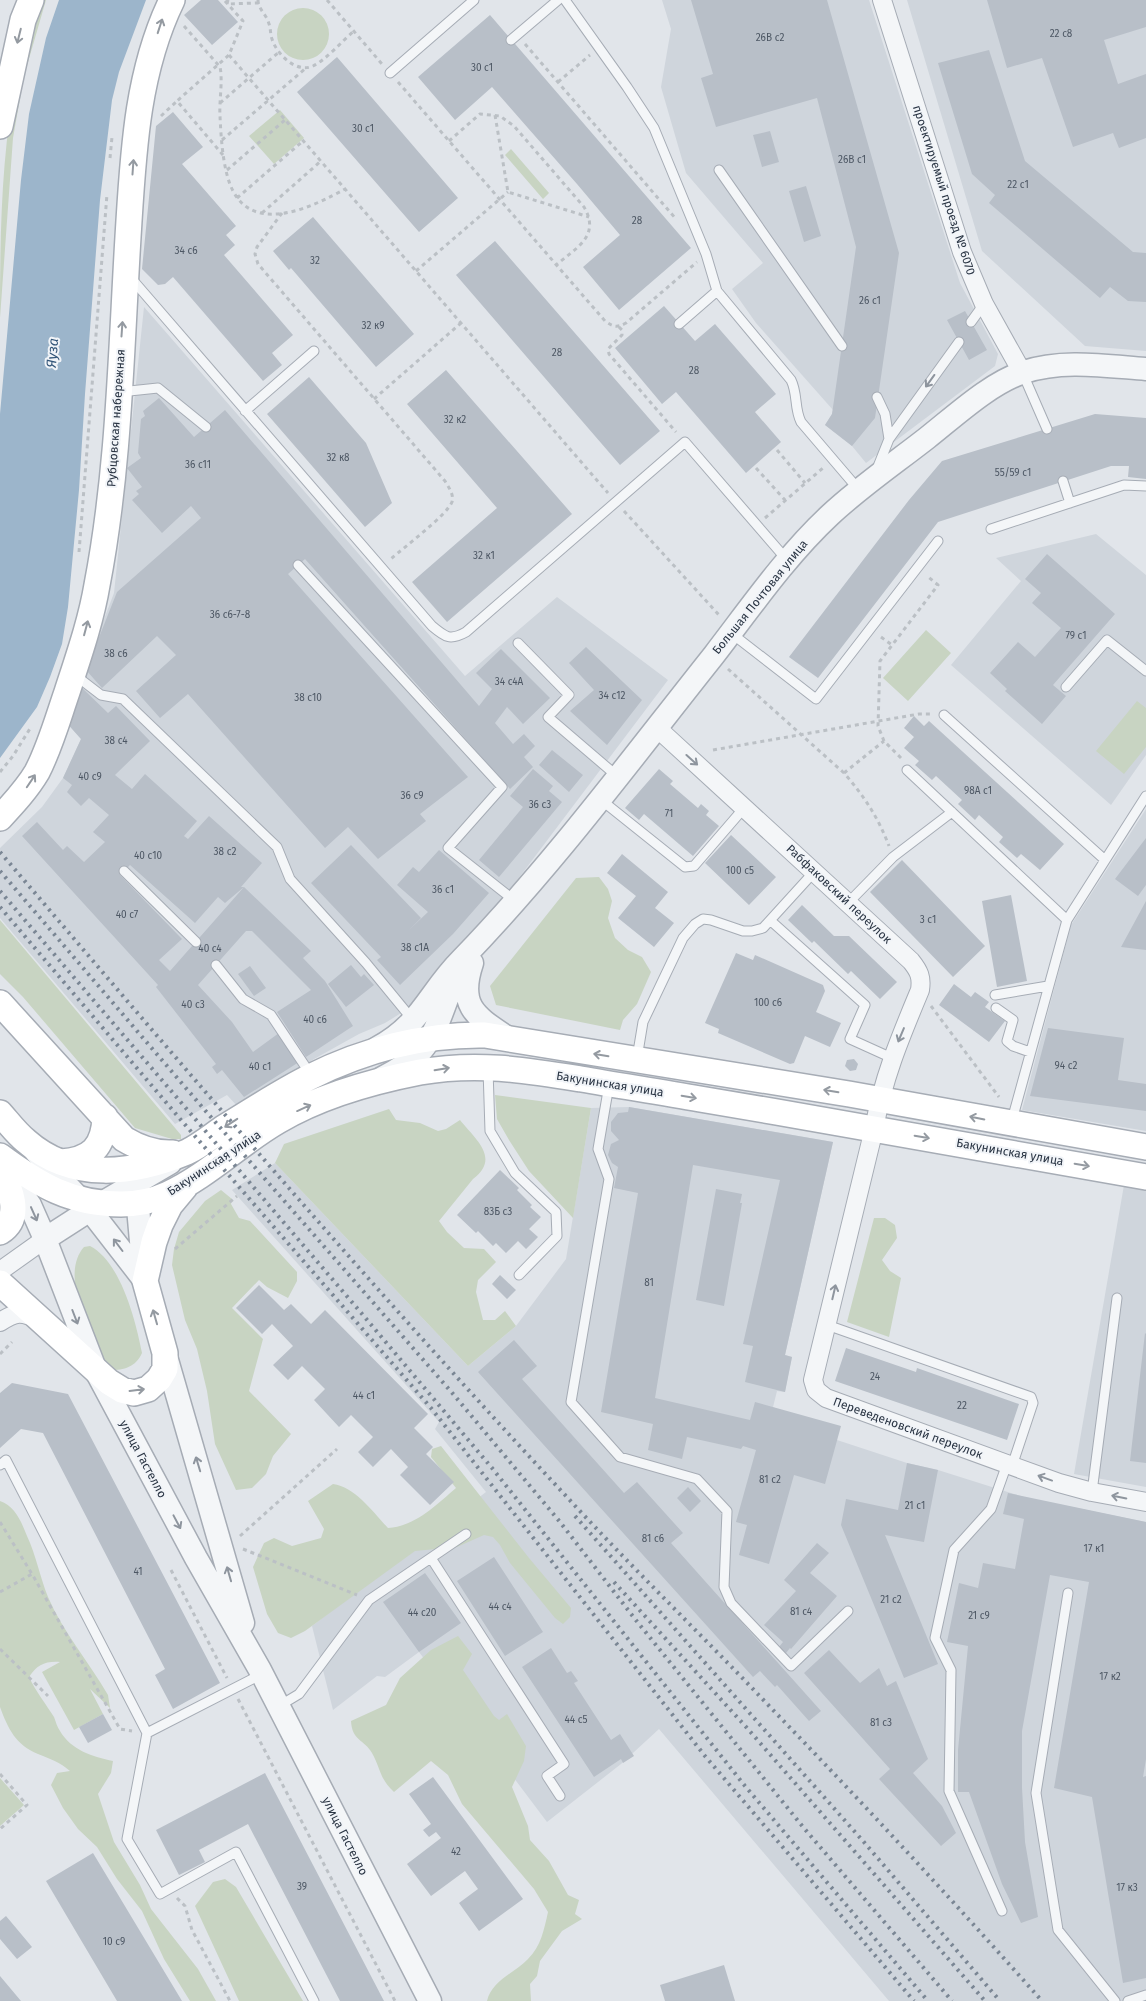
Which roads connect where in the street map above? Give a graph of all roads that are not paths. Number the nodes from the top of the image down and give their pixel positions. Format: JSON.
{"nodes":[{"id":1,"x":31,"y":0,"type":"edge"},
{"id":2,"x":172,"y":0,"type":"edge"},
{"id":3,"x":474,"y":0,"type":"edge"},
{"id":4,"x":558,"y":0,"type":"edge"},
{"id":5,"x":565,"y":0,"type":"edge"},
{"id":6,"x":882,"y":0,"type":"edge"},
{"id":7,"x":514,"y":38,"type":"road end"},
{"id":8,"x":390,"y":73,"type":"road end"},
{"id":9,"x":0,"y":126,"type":"edge"},
{"id":10,"x":719,"y":170,"type":"dead end"},
{"id":11,"x":126,"y":272,"type":"junction"},
{"id":12,"x":717,"y":291,"type":"junction"},
{"id":13,"x":984,"y":304,"type":"junction"},
{"id":14,"x":971,"y":322,"type":"dead end"},
{"id":15,"x":679,"y":324,"type":"dead end"},
{"id":16,"x":959,"y":342,"type":"dead end"},
{"id":17,"x":842,"y":346,"type":"dead end"},
{"id":18,"x":314,"y":351,"type":"dead end"},
{"id":19,"x":1146,"y":369,"type":"edge"},
{"id":20,"x":1022,"y":372,"type":"junction"},
{"id":21,"x":118,"y":392,"type":"junction"},
{"id":22,"x":877,"y":397,"type":"dead end"},
{"id":23,"x":246,"y":410,"type":"junction"},
{"id":24,"x":206,"y":427,"type":"dead end"},
{"id":25,"x":1047,"y":428,"type":"dead end"},
{"id":26,"x":888,"y":439,"type":"junction"},
{"id":27,"x":1063,"y":481,"type":"dead end"},
{"id":28,"x":867,"y":485,"type":"junction"},
{"id":29,"x":1146,"y":486,"type":"edge"},
{"id":30,"x":1070,"y":503,"type":"junction"},
{"id":31,"x":990,"y":529,"type":"dead end"},
{"id":32,"x":938,"y":541,"type":"dead end"},
{"id":33,"x":787,"y":560,"type":"junction"},
{"id":34,"x":298,"y":565,"type":"dead end"},
{"id":35,"x":732,"y":632,"type":"junction"},
{"id":36,"x":518,"y":643,"type":"dead end"},
{"id":37,"x":1146,"y":671,"type":"edge"},
{"id":38,"x":73,"y":673,"type":"junction"},
{"id":39,"x":1066,"y":687,"type":"dead end"},
{"id":40,"x":944,"y":715,"type":"road end"},
{"id":41,"x":656,"y":727,"type":"junction"},
{"id":42,"x":907,"y":770,"type":"dead end"},
{"id":43,"x":617,"y":777,"type":"junction"},
{"id":44,"x":1146,"y":796,"type":"edge"},
{"id":45,"x":600,"y":798,"type":"junction"},
{"id":46,"x":744,"y":808,"type":"junction"},
{"id":47,"x":952,"y":812,"type":"junction"},
{"id":48,"x":0,"y":818,"type":"edge"},
{"id":49,"x":1105,"y":860,"type":"junction"},
{"id":50,"x":124,"y":871,"type":"dead end"},
{"id":51,"x":814,"y":872,"type":"junction"},
{"id":52,"x":515,"y":902,"type":"junction"},
{"id":53,"x":848,"y":902,"type":"junction"},
{"id":54,"x":1067,"y":920,"type":"junction"},
{"id":55,"x":771,"y":921,"type":"junction"},
{"id":56,"x":481,"y":940,"type":"junction"},
{"id":57,"x":196,"y":942,"type":"dead end"},
{"id":58,"x":216,"y":965,"type":"dead end"},
{"id":59,"x":1048,"y":986,"type":"junction"},
{"id":60,"x":995,"y":995,"type":"dead end"},
{"id":61,"x":0,"y":1003,"type":"edge"},
{"id":62,"x":996,"y":1008,"type":"dead end"},
{"id":63,"x":422,"y":1030,"type":"junction"},
{"id":64,"x":512,"y":1040,"type":"junction"},
{"id":65,"x":1030,"y":1052,"type":"junction"},
{"id":66,"x":892,"y":1058,"type":"junction"},
{"id":67,"x":637,"y":1060,"type":"junction"},
{"id":68,"x":488,"y":1066,"type":"junction"},
{"id":69,"x":311,"y":1076,"type":"junction"},
{"id":70,"x":377,"y":1081,"type":"junction"},
{"id":71,"x":609,"y":1084,"type":"junction"},
{"id":72,"x":879,"y":1100,"type":"junction"},
{"id":73,"x":0,"y":1113,"type":"edge"},
{"id":74,"x":105,"y":1117,"type":"junction"},
{"id":75,"x":1011,"y":1124,"type":"junction"},
{"id":76,"x":874,"y":1129,"type":"junction"},
{"id":77,"x":124,"y":1139,"type":"junction"},
{"id":78,"x":26,"y":1142,"type":"junction"},
{"id":79,"x":1146,"y":1147,"type":"edge"},
{"id":80,"x":188,"y":1152,"type":"junction"},
{"id":81,"x":0,"y":1156,"type":"edge"},
{"id":82,"x":0,"y":1161,"type":"edge"},
{"id":83,"x":61,"y":1162,"type":"junction"},
{"id":84,"x":0,"y":1166,"type":"edge"},
{"id":85,"x":1146,"y":1176,"type":"edge"},
{"id":86,"x":188,"y":1183,"type":"junction"},
{"id":87,"x":136,"y":1184,"type":"junction"},
{"id":88,"x":91,"y":1205,"type":"junction"},
{"id":89,"x":0,"y":1232,"type":"edge"},
{"id":90,"x":46,"y":1239,"type":"junction"},
{"id":91,"x":0,"y":1271,"type":"edge"},
{"id":92,"x":520,"y":1275,"type":"dead end"},
{"id":93,"x":145,"y":1281,"type":"junction"},
{"id":94,"x":0,"y":1283,"type":"edge"},
{"id":95,"x":63,"y":1285,"type":"junction"},
{"id":96,"x":1117,"y":1298,"type":"dead end"},
{"id":97,"x":40,"y":1320,"type":"junction"},
{"id":98,"x":0,"y":1322,"type":"edge"},
{"id":99,"x":826,"y":1325,"type":"junction"},
{"id":100,"x":165,"y":1353,"type":"junction"},
{"id":101,"x":96,"y":1371,"type":"junction"},
{"id":102,"x":0,"y":1465,"type":"edge"},
{"id":103,"x":1009,"y":1465,"type":"junction"},
{"id":104,"x":1092,"y":1492,"type":"junction"},
{"id":105,"x":1146,"y":1502,"type":"edge"},
{"id":106,"x":466,"y":1534,"type":"dead end"},
{"id":107,"x":431,"y":1558,"type":"junction"},
{"id":108,"x":1068,"y":1593,"type":"dead end"},
{"id":109,"x":848,"y":1612,"type":"dead end"},
{"id":110,"x":261,"y":1672,"type":"junction"},
{"id":111,"x":278,"y":1706,"type":"junction"},
{"id":112,"x":147,"y":1733,"type":"junction"},
{"id":113,"x":560,"y":1796,"type":"dead end"},
{"id":114,"x":1002,"y":1910,"type":"dead end"},
{"id":115,"x":1146,"y":1994,"type":"edge"},
{"id":116,"x":314,"y":2001,"type":"edge"},
{"id":117,"x":430,"y":2001,"type":"edge"},
{"id":118,"x":1115,"y":2001,"type":"edge"},
{"id":119,"x":1131,"y":2001,"type":"edge"}],
"edges":[{"from":1,"to":9,"type":"main road","one_way":true},
{"from":11,"to":2,"type":"main road","name":"Рубцовская набережная","one_way":true},
{"from":3,"to":8,"type":"lane"},
{"from":4,"to":7,"type":"lane"},
{"from":5,"to":12,"type":"lane"},
{"from":6,"to":13,"type":"street","name":"проектируемый проезд № 6070"},
{"from":10,"to":17,"type":"lane"},
{"from":21,"to":11,"type":"main road","name":"Рубцовская набережная","one_way":true},
{"from":11,"to":23,"type":"lane"},
{"from":12,"to":15,"type":"lane"},
{"from":12,"to":28,"type":"lane"},
{"from":13,"to":14,"type":"lane"},
{"from":13,"to":20,"type":"street","name":"проектируемый проезд № 6070"},
{"from":16,"to":26,"type":"lane","one_way":true},
{"from":18,"to":23,"type":"lane"},
{"from":19,"to":20,"type":"street","name":"Большая Почтовая улица"},
{"from":20,"to":25,"type":"lane"},
{"from":20,"to":28,"type":"street","name":"Большая Почтовая улица"},
{"from":21,"to":24,"type":"lane"},
{"from":38,"to":21,"type":"main road","name":"Рубцовская набережная","one_way":true},
{"from":22,"to":26,"type":"lane"},
{"from":23,"to":33,"type":"lane"},
{"from":26,"to":28,"type":"lane"},
{"from":27,"to":30,"type":"lane"},
{"from":28,"to":33,"type":"street","name":"Большая Почтовая улица"},
{"from":29,"to":30,"type":"lane"},
{"from":30,"to":31,"type":"lane"},
{"from":32,"to":35,"type":"lane"},
{"from":33,"to":35,"type":"street","name":"Большая Почтовая улица"},
{"from":34,"to":52,"type":"lane"},
{"from":35,"to":41,"type":"street","name":"Большая Почтовая улица"},
{"from":36,"to":43,"type":"lane"},
{"from":37,"to":39,"type":"lane"},
{"from":48,"to":38,"type":"main road","name":"Рубцовская набережная","one_way":true},
{"from":38,"to":63,"type":"lane"},
{"from":40,"to":49,"type":"lane"},
{"from":41,"to":43,"type":"street","name":"Большая Почтовая улица"},
{"from":41,"to":46,"type":"street","name":"Рабфаковский переулок","one_way":true},
{"from":42,"to":47,"type":"lane"},
{"from":43,"to":45,"type":"street","name":"Большая Почтовая улица"},
{"from":44,"to":49,"type":"lane"},
{"from":45,"to":46,"type":"lane"},
{"from":45,"to":52,"type":"street","name":"Большая Почтовая улица"},
{"from":46,"to":51,"type":"street","name":"Рабфаковский переулок"},
{"from":47,"to":53,"type":"lane"},
{"from":47,"to":54,"type":"lane"},
{"from":49,"to":54,"type":"lane"},
{"from":50,"to":57,"type":"lane"},
{"from":51,"to":53,"type":"street","name":"Рабфаковский переулок"},
{"from":51,"to":55,"type":"lane"},
{"from":52,"to":56,"type":"street","name":"Большая Почтовая улица"},
{"from":53,"to":66,"type":"street","name":"Рабфаковский переулок","one_way":true},
{"from":54,"to":59,"type":"lane"},
{"from":55,"to":66,"type":"lane"},
{"from":55,"to":67,"type":"lane"},
{"from":56,"to":63,"type":"street","name":"Большая Почтовая улица"},
{"from":56,"to":64,"type":"street"},
{"from":58,"to":69,"type":"lane"},
{"from":59,"to":60,"type":"lane"},
{"from":59,"to":65,"type":"lane"},
{"from":61,"to":74,"type":"main road"},
{"from":62,"to":65,"type":"lane"},
{"from":63,"to":64,"type":"main road","name":"Бакунинская улица"},
{"from":63,"to":69,"type":"main road","name":"Бакунинская улица"},
{"from":63,"to":70,"type":"street","name":"Большая Почтовая улица"},
{"from":67,"to":64,"type":"main road","name":"Бакунинская улица","one_way":true},
{"from":65,"to":75,"type":"lane"},
{"from":66,"to":72,"type":"street","name":"Рабфаковский переулок"},
{"from":72,"to":67,"type":"main road","name":"Бакунинская улица","one_way":true},
{"from":70,"to":68,"type":"main road","name":"Бакунинская улица","one_way":true},
{"from":68,"to":71,"type":"main road","name":"Бакунинская улица"},
{"from":68,"to":92,"type":"lane"},
{"from":69,"to":80,"type":"main road","name":"Бакунинская улица","one_way":true},
{"from":86,"to":70,"type":"main road","name":"Бакунинская улица","one_way":true},
{"from":71,"to":76,"type":"main road","name":"Бакунинская улица","one_way":true},
{"from":71,"to":109,"type":"lane"},
{"from":75,"to":72,"type":"main road","name":"Бакунинская улица","one_way":true},
{"from":72,"to":76,"type":"street","name":"Рабфаковский переулок"},
{"from":73,"to":78,"type":"main road","name":"Бакунинская улица"},
{"from":74,"to":77,"type":"main road"},
{"from":74,"to":83,"type":"main road"},
{"from":75,"to":79,"type":"main road","name":"Бакунинская улица"},
{"from":76,"to":85,"type":"main road","name":"Бакунинская улица","one_way":true},
{"from":99,"to":76,"type":"street","name":"Переведеновский переулок","one_way":true},
{"from":77,"to":80,"type":"main road"},
{"from":77,"to":87,"type":"street"},
{"from":78,"to":83,"type":"main road","name":"Бакунинская улица"},
{"from":78,"to":88,"type":"street","name":"улица Гастелло"},
{"from":80,"to":87,"type":"main road","name":"Бакунинская улица"},
{"from":81,"to":88,"type":"main road","name":"Бакунинская улица"},
{"from":82,"to":90,"type":"street","name":"улица Гастелло","one_way":true},
{"from":83,"to":87,"type":"main road","name":"Бакунинская улица"},
{"from":84,"to":89,"type":"main road"},
{"from":86,"to":87,"type":"main road","name":"Бакунинская улица"},
{"from":86,"to":93,"type":"main road","name":"улица Гастелло"},
{"from":87,"to":88,"type":"main road","name":"Бакунинская улица"},
{"from":87,"to":93,"type":"street"},
{"from":88,"to":90,"type":"street"},
{"from":93,"to":88,"type":"street","name":"улица Гастелло","one_way":true},
{"from":88,"to":95,"type":"street"},
{"from":90,"to":91,"type":"street"},
{"from":90,"to":95,"type":"street","name":"улица Гастелло"},
{"from":100,"to":93,"type":"main road","name":"улица Гастелло","one_way":true},
{"from":94,"to":97,"type":"main road"},
{"from":95,"to":101,"type":"street","name":"улица Гастелло","one_way":true},
{"from":96,"to":104,"type":"lane"},
{"from":97,"to":98,"type":"street"},
{"from":97,"to":101,"type":"main road"},
{"from":99,"to":103,"type":"street","name":"Переведеновский переулок"},
{"from":99,"to":103,"type":"lane"},
{"from":101,"to":100,"type":"main road","one_way":true},
{"from":110,"to":100,"type":"street","name":"улица Гастелло","one_way":true},
{"from":101,"to":110,"type":"street","name":"улица Гастелло","one_way":true},
{"from":102,"to":112,"type":"lane"},
{"from":104,"to":103,"type":"street","name":"Переведеновский переулок","one_way":true},
{"from":103,"to":114,"type":"lane"},
{"from":105,"to":104,"type":"street","name":"Переведеновский переулок","one_way":true},
{"from":106,"to":107,"type":"lane"},
{"from":107,"to":111,"type":"lane"},
{"from":107,"to":113,"type":"lane"},
{"from":108,"to":118,"type":"lane"},
{"from":110,"to":111,"type":"street","name":"улица Гастелло"},
{"from":110,"to":112,"type":"lane"},
{"from":111,"to":117,"type":"street","name":"улица Гастелло"},
{"from":112,"to":116,"type":"lane"},
{"from":115,"to":119,"type":"lane"}]}
